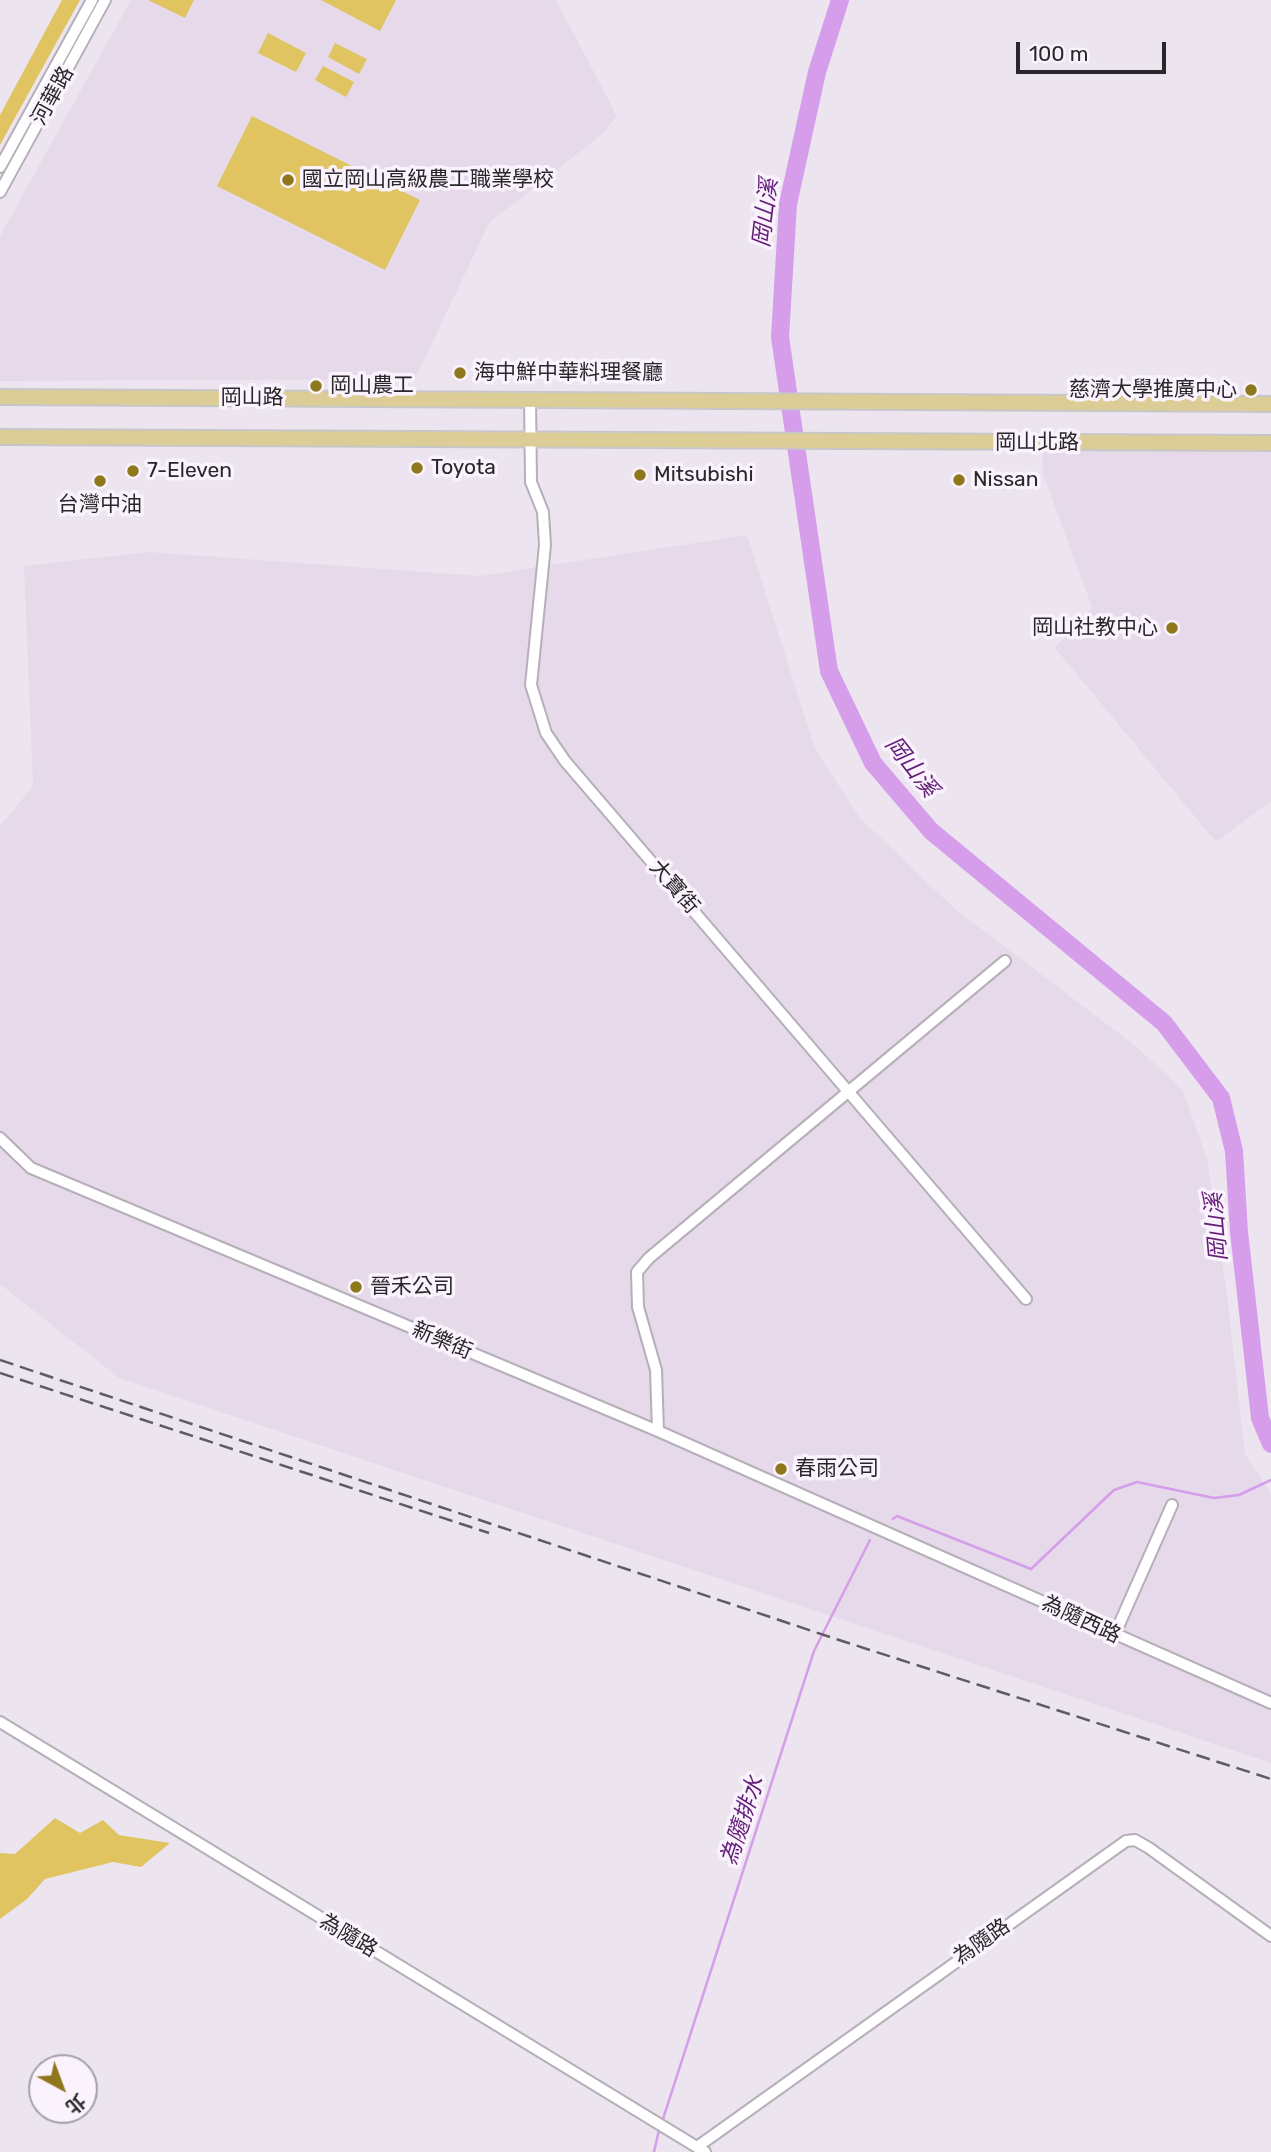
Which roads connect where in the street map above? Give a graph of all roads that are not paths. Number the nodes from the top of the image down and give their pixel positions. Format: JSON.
{"nodes":[{"id":1,"x":92,"y":0,"type":"edge"},
{"id":2,"x":106,"y":0,"type":"edge"},
{"id":3,"x":0,"y":167,"type":"edge"},
{"id":4,"x":0,"y":192,"type":"edge"},
{"id":5,"x":0,"y":397,"type":"edge"},
{"id":6,"x":530,"y":398,"type":"junction"},
{"id":7,"x":756,"y":399,"type":"joint"},
{"id":8,"x":1271,"y":404,"type":"edge"},
{"id":9,"x":0,"y":436,"type":"edge"},
{"id":10,"x":529,"y":440,"type":"junction"},
{"id":11,"x":742,"y":441,"type":"joint"},
{"id":12,"x":1271,"y":443,"type":"edge"},
{"id":13,"x":1005,"y":961,"type":"dead end"},
{"id":14,"x":849,"y":1089,"type":"junction"},
{"id":15,"x":0,"y":1138,"type":"edge"},
{"id":16,"x":1026,"y":1299,"type":"dead end"},
{"id":17,"x":658,"y":1431,"type":"junction"},
{"id":18,"x":1172,"y":1505,"type":"dead end"},
{"id":19,"x":892,"y":1533,"type":"joint"},
{"id":20,"x":1115,"y":1636,"type":"junction"},
{"id":21,"x":1271,"y":1703,"type":"edge"},
{"id":22,"x":0,"y":1722,"type":"edge"},
{"id":23,"x":1271,"y":1936,"type":"edge"},
{"id":24,"x":701,"y":2149,"type":"edge"}],
"edges":[{"from":1,"to":3,"type":"street","name":"河華路"},
{"from":2,"to":4,"type":"street","name":"河華路"},
{"from":5,"to":6,"type":"main road","name":"岡山路"},
{"from":6,"to":7,"type":"main road","name":"岡山路"},
{"from":6,"to":10,"type":"street","name":"大寶街"},
{"from":7,"to":8,"type":"main road","name":"岡山北路"},
{"from":9,"to":10,"type":"main road","name":"岡山路"},
{"from":10,"to":11,"type":"main road","name":"岡山路"},
{"from":10,"to":14,"type":"street","name":"大寶街"},
{"from":11,"to":12,"type":"main road","name":"岡山北路"},
{"from":13,"to":14,"type":"street"},
{"from":14,"to":16,"type":"street","name":"大寶街"},
{"from":14,"to":17,"type":"street"},
{"from":15,"to":17,"type":"street","name":"新樂街"},
{"from":17,"to":19,"type":"street","name":"新樂街"},
{"from":18,"to":20,"type":"street"},
{"from":19,"to":20,"type":"street","name":"為隨西路"},
{"from":20,"to":21,"type":"street","name":"為隨西路"},
{"from":22,"to":24,"type":"street","name":"為隨路"},
{"from":23,"to":24,"type":"street","name":"為隨路"}]}
